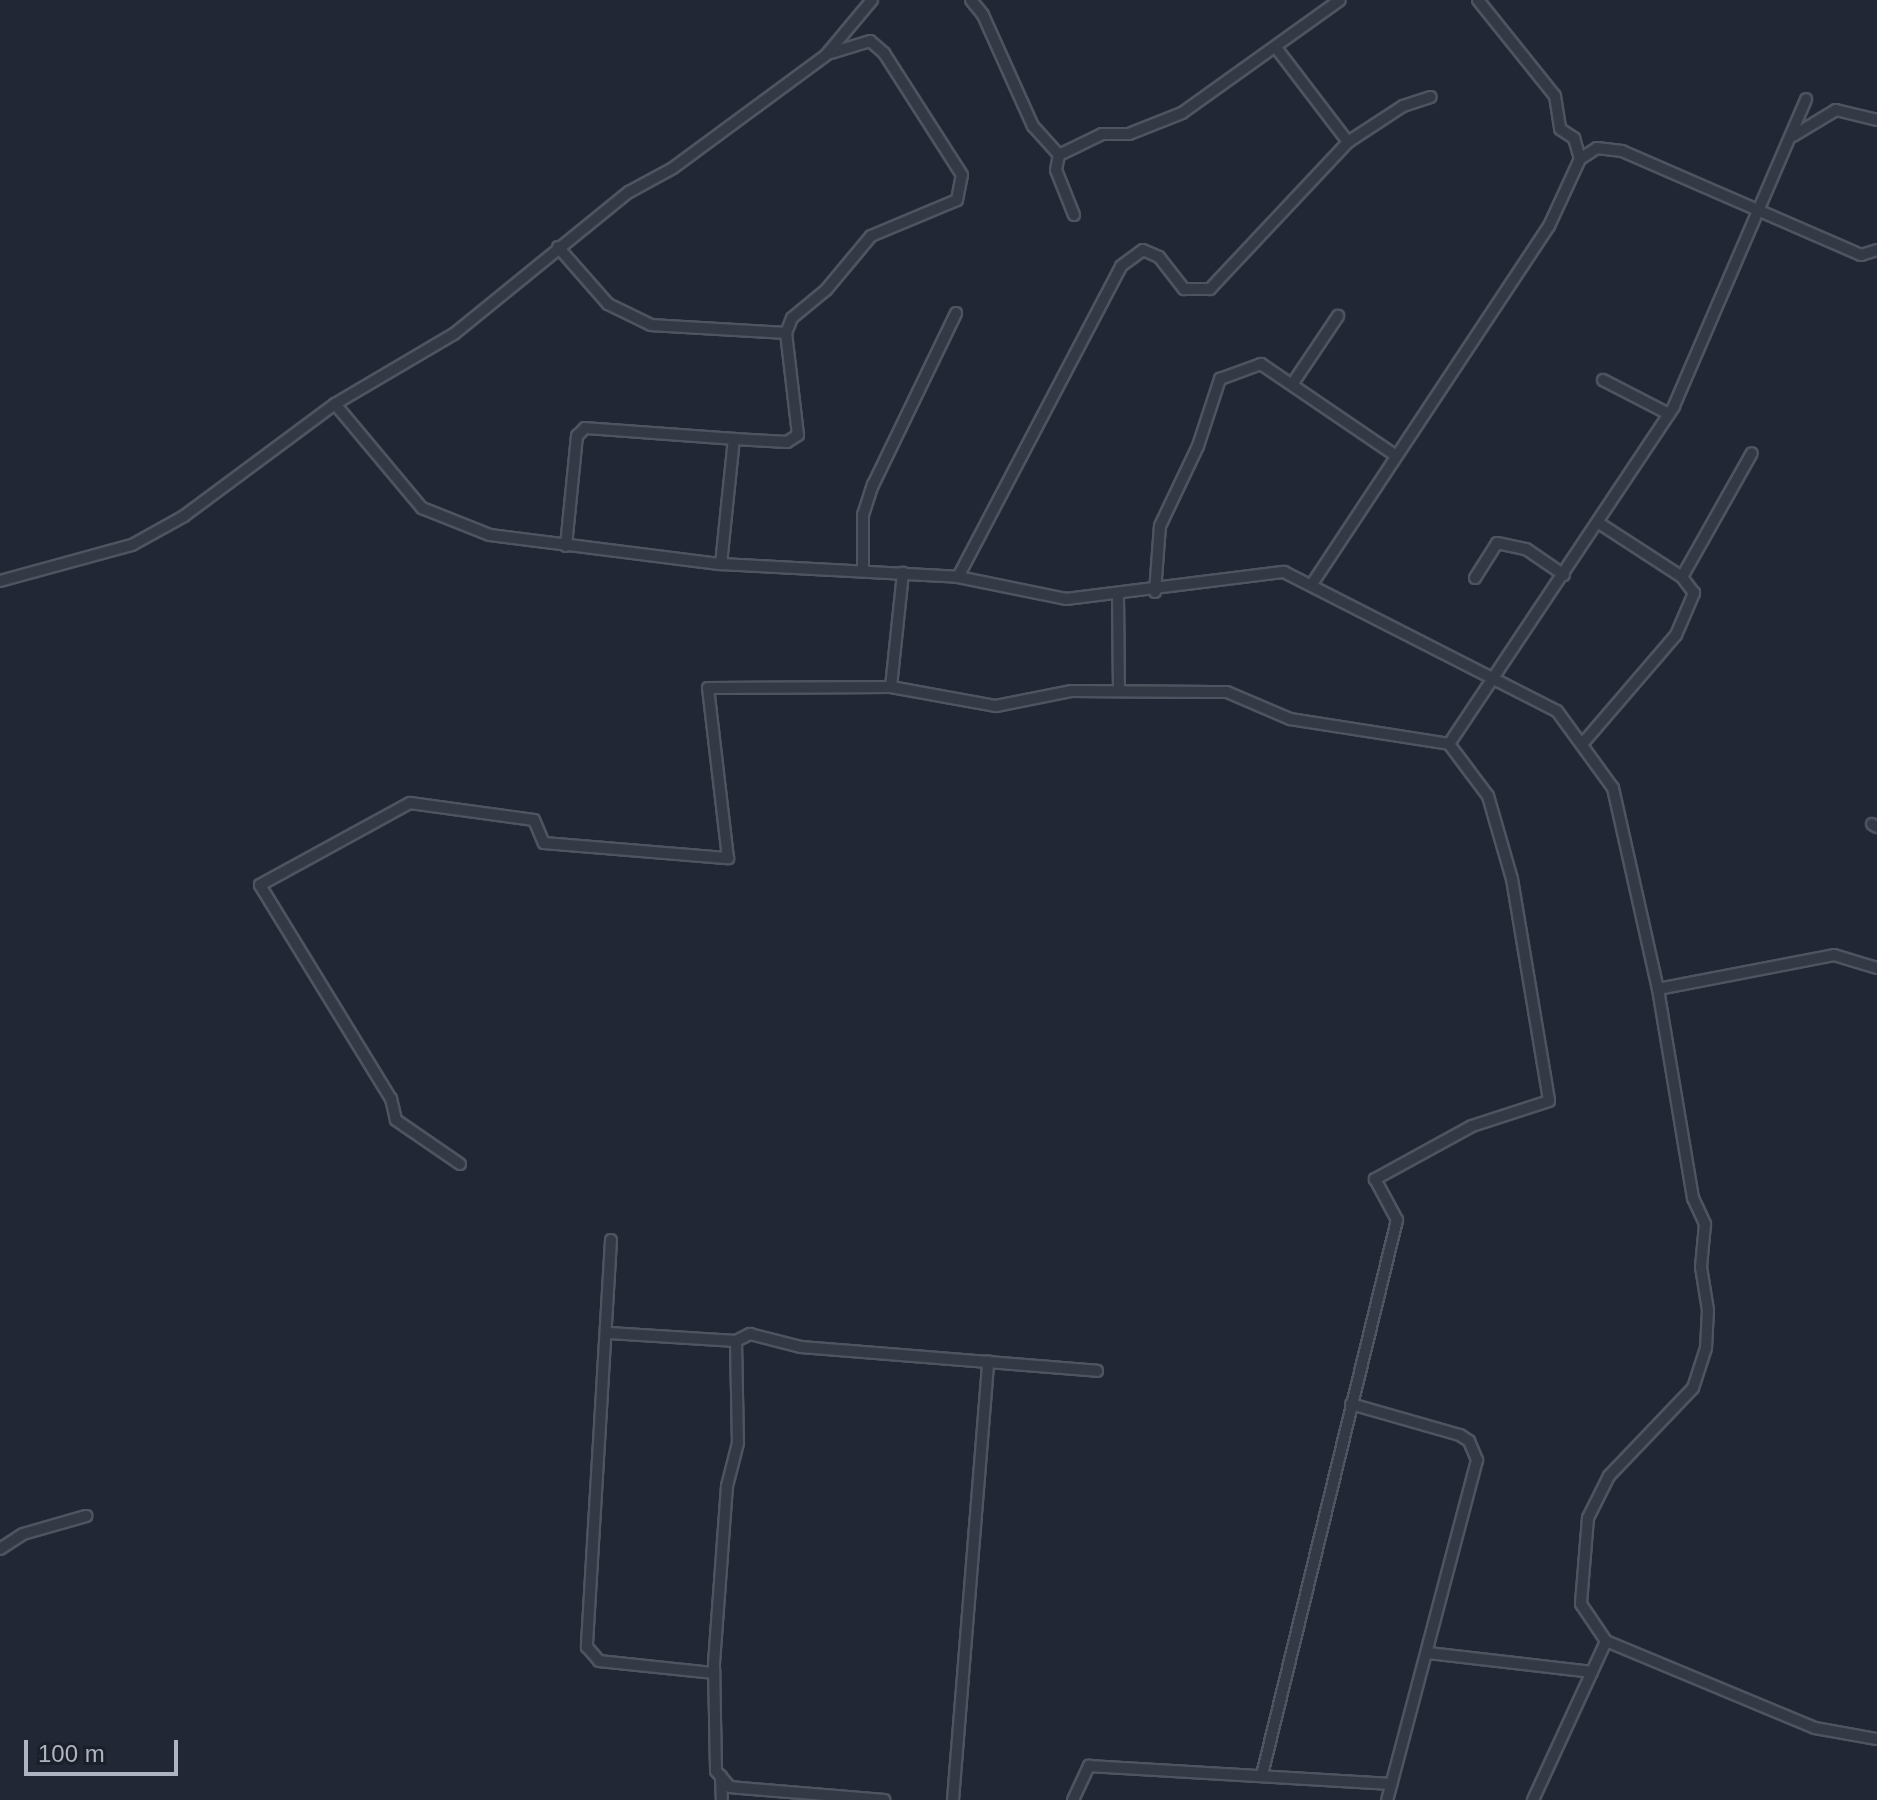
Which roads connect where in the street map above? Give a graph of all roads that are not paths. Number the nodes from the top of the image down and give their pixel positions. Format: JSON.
{"nodes":[{"id":1,"x":872,"y":0,"type":"edge"},
{"id":2,"x":971,"y":0,"type":"edge"},
{"id":3,"x":1340,"y":0,"type":"edge"},
{"id":4,"x":1478,"y":0,"type":"edge"},
{"id":5,"x":1277,"y":49,"type":"junction"},
{"id":6,"x":826,"y":55,"type":"junction"},
{"id":7,"x":1431,"y":97,"type":"dead end"},
{"id":8,"x":1806,"y":99,"type":"dead end"},
{"id":9,"x":1877,"y":120,"type":"edge"},
{"id":10,"x":1793,"y":136,"type":"junction"},
{"id":11,"x":1348,"y":142,"type":"junction"},
{"id":12,"x":1059,"y":155,"type":"junction"},
{"id":13,"x":1580,"y":159,"type":"junction"},
{"id":14,"x":1763,"y":210,"type":"junction"},
{"id":15,"x":1074,"y":215,"type":"dead end"},
{"id":16,"x":558,"y":247,"type":"junction"},
{"id":17,"x":1877,"y":250,"type":"edge"},
{"id":18,"x":956,"y":313,"type":"dead end"},
{"id":19,"x":1338,"y":316,"type":"dead end"},
{"id":20,"x":786,"y":333,"type":"junction"},
{"id":21,"x":1603,"y":380,"type":"dead end"},
{"id":22,"x":1293,"y":383,"type":"junction"},
{"id":23,"x":335,"y":404,"type":"junction"},
{"id":24,"x":1669,"y":414,"type":"junction"},
{"id":25,"x":734,"y":439,"type":"junction"},
{"id":26,"x":1752,"y":453,"type":"dead end"},
{"id":27,"x":1395,"y":455,"type":"junction"},
{"id":28,"x":1599,"y":523,"type":"junction"},
{"id":29,"x":566,"y":546,"type":"junction"},
{"id":30,"x":721,"y":564,"type":"junction"},
{"id":31,"x":863,"y":567,"type":"junction"},
{"id":32,"x":903,"y":573,"type":"junction"},
{"id":33,"x":1564,"y":575,"type":"junction"},
{"id":34,"x":958,"y":577,"type":"junction"},
{"id":35,"x":1682,"y":577,"type":"junction"},
{"id":36,"x":1475,"y":578,"type":"dead end"},
{"id":37,"x":0,"y":581,"type":"edge"},
{"id":38,"x":1312,"y":584,"type":"junction"},
{"id":39,"x":1155,"y":592,"type":"junction"},
{"id":40,"x":1118,"y":596,"type":"junction"},
{"id":41,"x":1496,"y":682,"type":"junction"},
{"id":42,"x":891,"y":687,"type":"junction"},
{"id":43,"x":1119,"y":691,"type":"junction"},
{"id":44,"x":1584,"y":742,"type":"junction"},
{"id":45,"x":1449,"y":744,"type":"junction"},
{"id":46,"x":1877,"y":968,"type":"edge"},
{"id":47,"x":1658,"y":989,"type":"junction"},
{"id":48,"x":460,"y":1164,"type":"dead end"},
{"id":49,"x":611,"y":1240,"type":"dead end"},
{"id":50,"x":609,"y":1333,"type":"junction"},
{"id":51,"x":736,"y":1341,"type":"junction"},
{"id":52,"x":988,"y":1361,"type":"junction"},
{"id":53,"x":1097,"y":1371,"type":"dead end"},
{"id":54,"x":1351,"y":1404,"type":"junction"},
{"id":55,"x":86,"y":1516,"type":"dead end"},
{"id":56,"x":0,"y":1549,"type":"edge"},
{"id":57,"x":1606,"y":1641,"type":"junction"},
{"id":58,"x":1429,"y":1653,"type":"junction"},
{"id":59,"x":1592,"y":1672,"type":"junction"},
{"id":60,"x":714,"y":1673,"type":"junction"},
{"id":61,"x":1877,"y":1739,"type":"edge"},
{"id":62,"x":721,"y":1774,"type":"junction"},
{"id":63,"x":1262,"y":1775,"type":"junction"},
{"id":64,"x":1391,"y":1784,"type":"junction"},
{"id":65,"x":722,"y":1800,"type":"edge"},
{"id":66,"x":885,"y":1800,"type":"edge"},
{"id":67,"x":953,"y":1800,"type":"edge"},
{"id":68,"x":1073,"y":1800,"type":"edge"},
{"id":69,"x":1387,"y":1800,"type":"edge"},
{"id":70,"x":1533,"y":1800,"type":"edge"}],
"edges":[{"from":1,"to":6,"type":"street"},
{"from":2,"to":12,"type":"street"},
{"from":3,"to":5,"type":"street"},
{"from":4,"to":13,"type":"street"},
{"from":5,"to":11,"type":"street"},
{"from":5,"to":12,"type":"street"},
{"from":6,"to":16,"type":"street"},
{"from":6,"to":20,"type":"street"},
{"from":7,"to":11,"type":"street"},
{"from":8,"to":10,"type":"street"},
{"from":9,"to":10,"type":"street"},
{"from":10,"to":14,"type":"street"},
{"from":11,"to":34,"type":"street"},
{"from":12,"to":15,"type":"street"},
{"from":13,"to":14,"type":"street"},
{"from":13,"to":27,"type":"street"},
{"from":14,"to":17,"type":"street"},
{"from":14,"to":24,"type":"street"},
{"from":16,"to":20,"type":"street"},
{"from":16,"to":23,"type":"street"},
{"from":18,"to":31,"type":"street"},
{"from":19,"to":22,"type":"street"},
{"from":20,"to":25,"type":"street"},
{"from":21,"to":24,"type":"street"},
{"from":22,"to":27,"type":"street"},
{"from":22,"to":39,"type":"street"},
{"from":23,"to":29,"type":"street"},
{"from":23,"to":37,"type":"street"},
{"from":24,"to":28,"type":"street"},
{"from":25,"to":29,"type":"street"},
{"from":25,"to":30,"type":"street"},
{"from":26,"to":35,"type":"street"},
{"from":27,"to":38,"type":"street"},
{"from":28,"to":33,"type":"street"},
{"from":28,"to":35,"type":"street"},
{"from":29,"to":30,"type":"street"},
{"from":30,"to":31,"type":"street"},
{"from":31,"to":32,"type":"street"},
{"from":32,"to":34,"type":"street"},
{"from":32,"to":42,"type":"street"},
{"from":33,"to":36,"type":"street"},
{"from":33,"to":41,"type":"street"},
{"from":34,"to":40,"type":"street"},
{"from":35,"to":44,"type":"street"},
{"from":38,"to":39,"type":"street"},
{"from":38,"to":41,"type":"street"},
{"from":39,"to":40,"type":"street"},
{"from":40,"to":43,"type":"street"},
{"from":41,"to":44,"type":"street"},
{"from":41,"to":45,"type":"street"},
{"from":42,"to":43,"type":"street"},
{"from":42,"to":48,"type":"street"},
{"from":43,"to":45,"type":"street"},
{"from":44,"to":47,"type":"street"},
{"from":45,"to":54,"type":"street"},
{"from":46,"to":47,"type":"street"},
{"from":47,"to":57,"type":"street"},
{"from":49,"to":50,"type":"street"},
{"from":50,"to":51,"type":"street"},
{"from":50,"to":60,"type":"street"},
{"from":51,"to":52,"type":"street"},
{"from":51,"to":60,"type":"street"},
{"from":52,"to":53,"type":"street"},
{"from":52,"to":67,"type":"street"},
{"from":54,"to":58,"type":"street"},
{"from":54,"to":63,"type":"street"},
{"from":55,"to":56,"type":"street"},
{"from":57,"to":59,"type":"street"},
{"from":57,"to":61,"type":"street"},
{"from":58,"to":59,"type":"street"},
{"from":58,"to":64,"type":"street"},
{"from":59,"to":70,"type":"street"},
{"from":60,"to":62,"type":"street"},
{"from":62,"to":65,"type":"street"},
{"from":62,"to":66,"type":"street"},
{"from":63,"to":64,"type":"street"},
{"from":63,"to":68,"type":"street"},
{"from":64,"to":69,"type":"street"}]}
